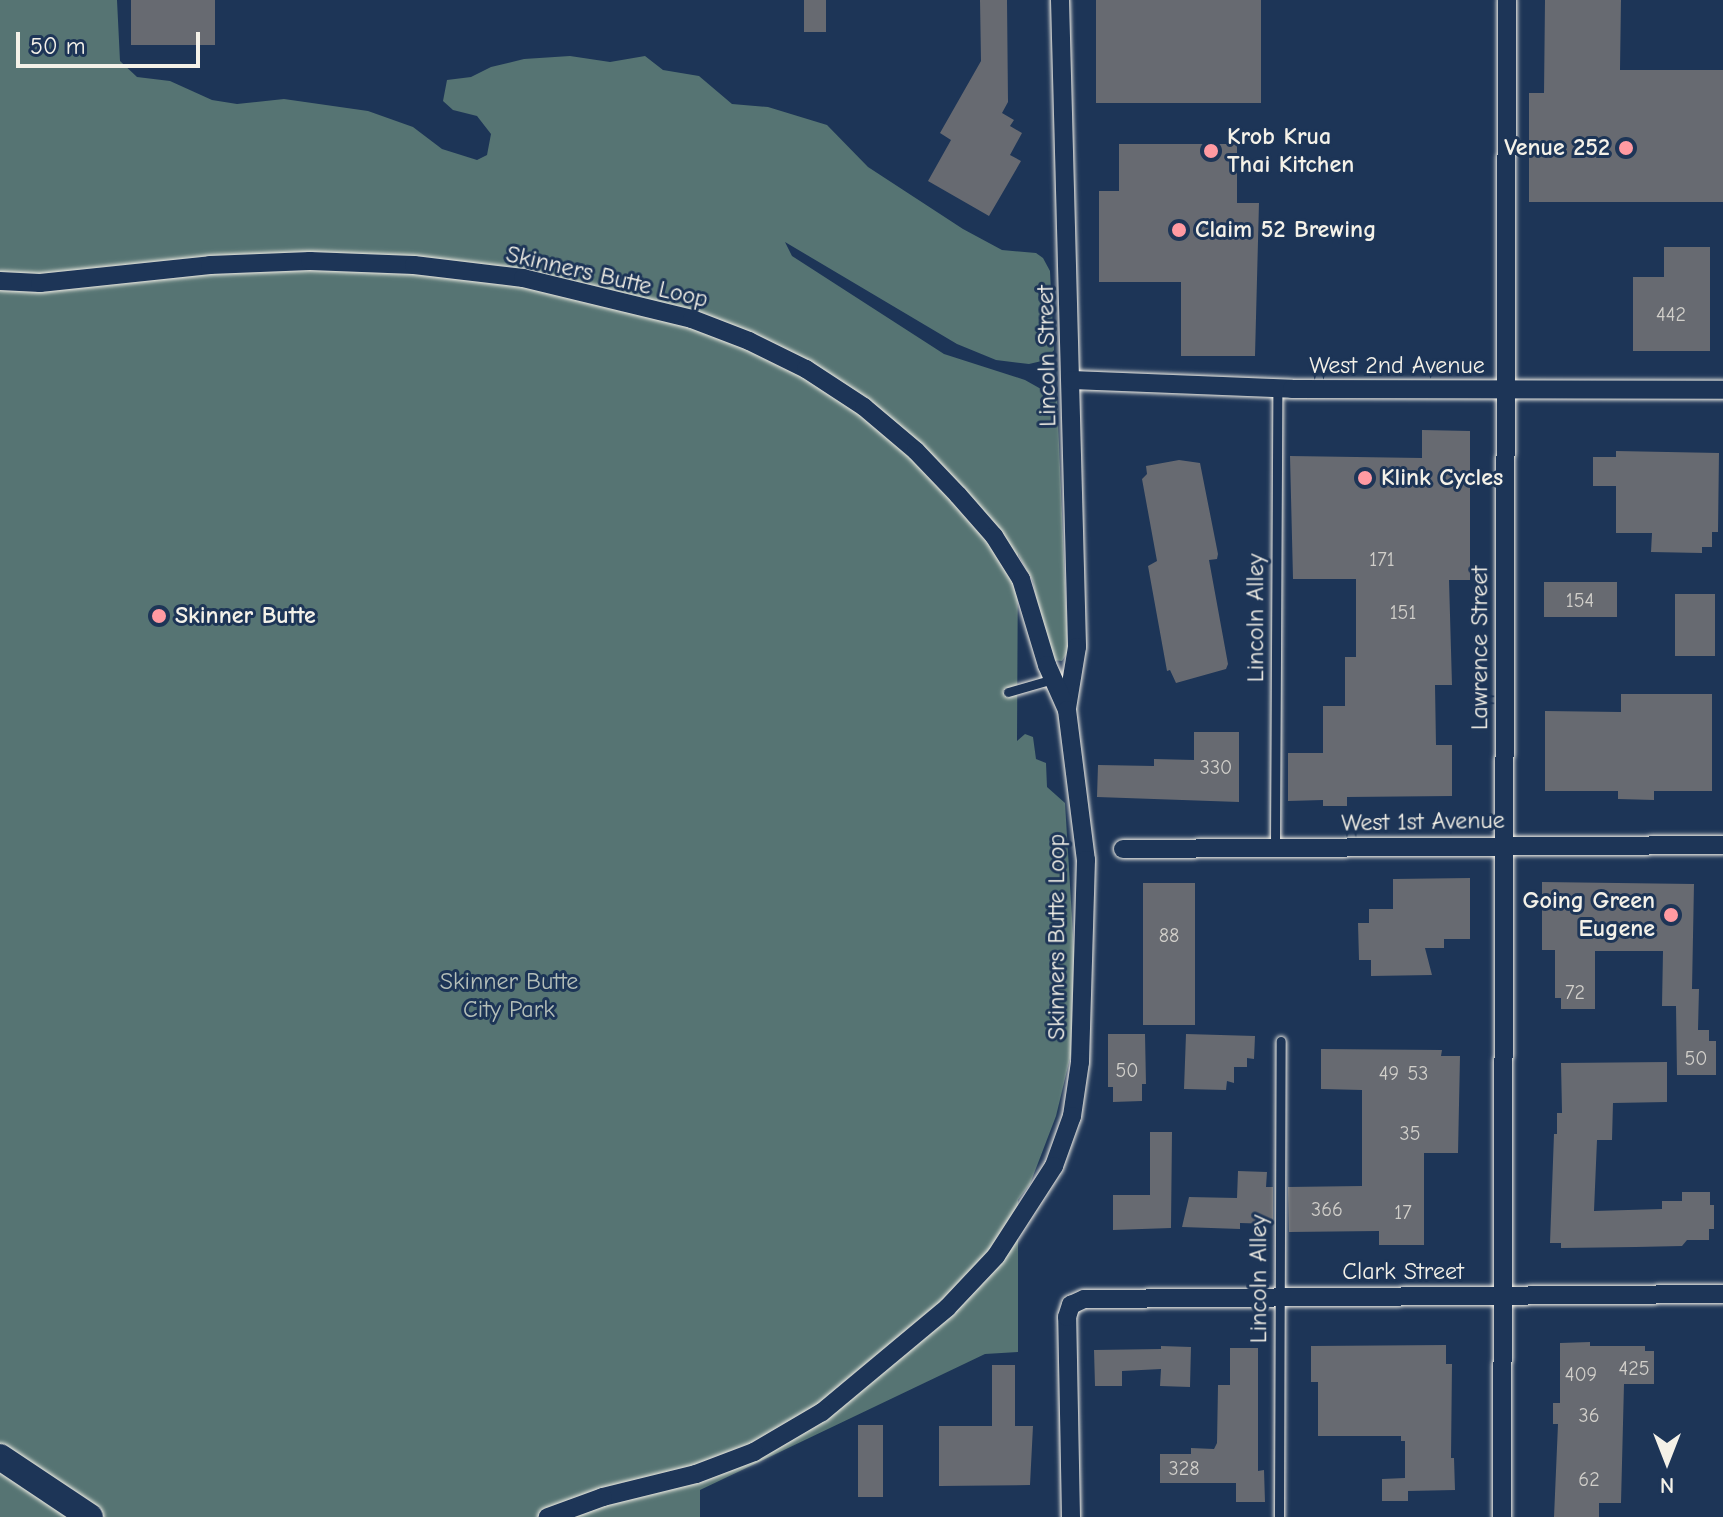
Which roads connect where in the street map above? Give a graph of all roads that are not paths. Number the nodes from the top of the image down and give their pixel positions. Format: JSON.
{"nodes":[{"id":1,"x":1060,"y":0,"type":"edge"},
{"id":2,"x":1507,"y":0,"type":"edge"},
{"id":3,"x":0,"y":281,"type":"edge"},
{"id":4,"x":1072,"y":380,"type":"junction"},
{"id":5,"x":1277,"y":389,"type":"junction"},
{"id":6,"x":1505,"y":390,"type":"junction"},
{"id":7,"x":1723,"y":390,"type":"edge"},
{"id":8,"x":1053,"y":679,"type":"junction"},
{"id":9,"x":1008,"y":692,"type":"dead end"},
{"id":10,"x":1067,"y":710,"type":"junction"},
{"id":11,"x":1503,"y":845,"type":"junction"},
{"id":12,"x":1723,"y":845,"type":"edge"},
{"id":13,"x":1275,"y":847,"type":"junction"},
{"id":14,"x":1123,"y":849,"type":"dead end"},
{"id":15,"x":1281,"y":1041,"type":"dead end"},
{"id":16,"x":1723,"y":1294,"type":"edge"},
{"id":17,"x":1501,"y":1296,"type":"junction"},
{"id":18,"x":1279,"y":1297,"type":"junction"},
{"id":19,"x":0,"y":1457,"type":"edge"},
{"id":20,"x":90,"y":1517,"type":"edge"},
{"id":21,"x":548,"y":1517,"type":"edge"},
{"id":22,"x":1071,"y":1517,"type":"edge"},
{"id":23,"x":1279,"y":1517,"type":"edge"},
{"id":24,"x":1502,"y":1517,"type":"edge"}],
"edges":[{"from":1,"to":4,"type":"street","name":"Lincoln Street"},
{"from":2,"to":6,"type":"street","name":"Lawrence Street"},
{"from":3,"to":8,"type":"street","name":"Skinners Butte Loop"},
{"from":4,"to":5,"type":"street","name":"West 2nd Avenue"},
{"from":4,"to":10,"type":"street","name":"Lincoln Street"},
{"from":5,"to":6,"type":"street","name":"West 2nd Avenue"},
{"from":5,"to":13,"type":"lane","name":"Lincoln Alley"},
{"from":6,"to":7,"type":"street","name":"West 2nd Avenue"},
{"from":6,"to":11,"type":"street","name":"Lawrence Street"},
{"from":8,"to":9,"type":"lane"},
{"from":8,"to":10,"type":"street","name":"Skinners Butte Loop"},
{"from":10,"to":21,"type":"street","name":"Skinners Butte Loop"},
{"from":11,"to":12,"type":"street","name":"West 1st Avenue"},
{"from":11,"to":13,"type":"street","name":"West 1st Avenue"},
{"from":11,"to":17,"type":"street","name":"Lawrence Street"},
{"from":13,"to":14,"type":"street","name":"West 1st Avenue"},
{"from":15,"to":18,"type":"lane","name":"Lincoln Alley"},
{"from":16,"to":17,"type":"street","name":"Clark Street"},
{"from":17,"to":18,"type":"street","name":"Clark Street"},
{"from":17,"to":24,"type":"street","name":"Lawrence Street"},
{"from":18,"to":22,"type":"street","name":"Clark Street"},
{"from":18,"to":23,"type":"lane","name":"Lincoln Alley"},
{"from":19,"to":20,"type":"street"}]}
